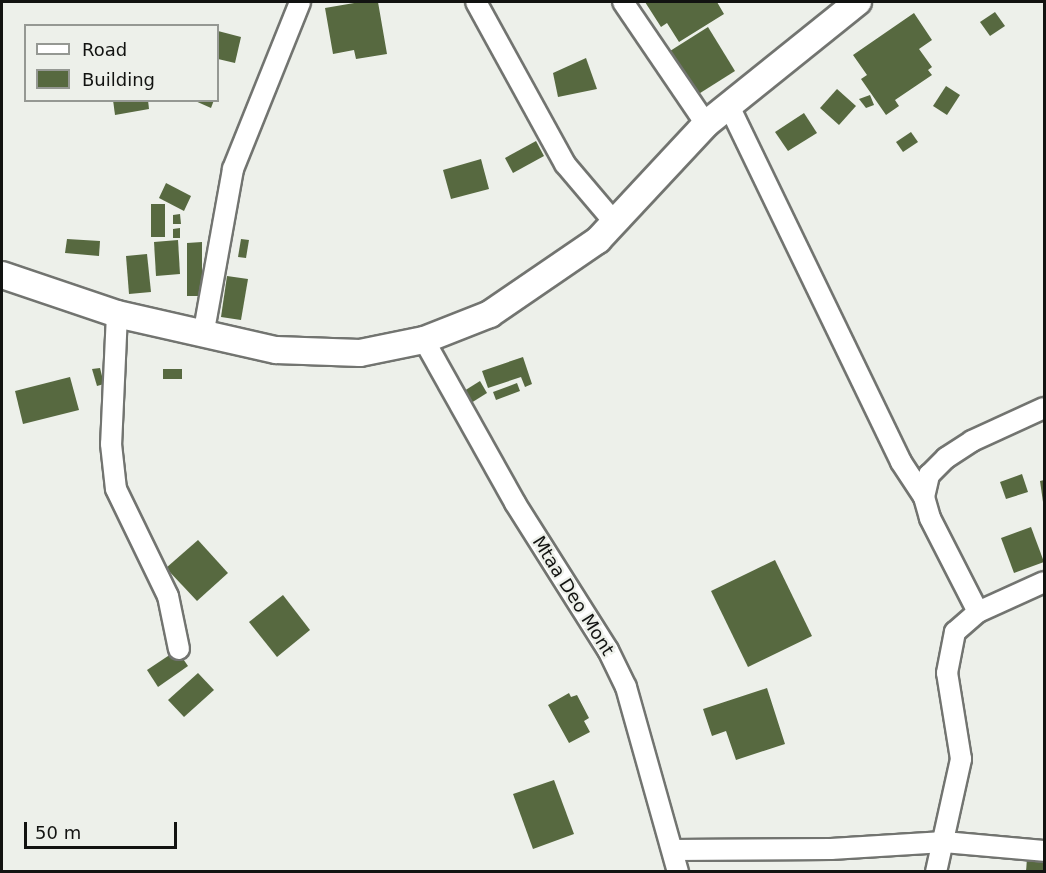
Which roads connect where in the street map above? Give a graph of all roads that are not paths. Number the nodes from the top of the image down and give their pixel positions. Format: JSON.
{"nodes":[{"id":1,"x":300,"y":2,"type":"edge"},
{"id":2,"x":476,"y":2,"type":"edge"},
{"id":3,"x":623,"y":2,"type":"edge"},
{"id":4,"x":858,"y":2,"type":"edge"},
{"id":5,"x":729,"y":105,"type":"junction"},
{"id":6,"x":706,"y":124,"type":"junction"},
{"id":7,"x":615,"y":223,"type":"junction"},
{"id":8,"x":2,"y":276,"type":"edge"},
{"id":9,"x":117,"y":314,"type":"junction"},
{"id":10,"x":203,"y":336,"type":"junction"},
{"id":11,"x":424,"y":340,"type":"junction"},
{"id":12,"x":1044,"y":408,"type":"edge"},
{"id":13,"x":924,"y":497,"type":"junction"},
{"id":14,"x":1044,"y":582,"type":"edge"},
{"id":15,"x":978,"y":612,"type":"junction"},
{"id":16,"x":179,"y":649,"type":"dead end"},
{"id":17,"x":944,"y":842,"type":"junction"},
{"id":18,"x":673,"y":850,"type":"junction"},
{"id":19,"x":1044,"y":851,"type":"edge"},
{"id":20,"x":678,"y":872,"type":"edge"},
{"id":21,"x":936,"y":872,"type":"edge"}],
"edges":[{"from":1,"to":10,"type":"street"},
{"from":2,"to":7,"type":"street"},
{"from":3,"to":6,"type":"street"},
{"from":4,"to":5,"type":"street"},
{"from":5,"to":6,"type":"street"},
{"from":5,"to":13,"type":"street"},
{"from":6,"to":7,"type":"street"},
{"from":7,"to":11,"type":"street"},
{"from":8,"to":9,"type":"street"},
{"from":9,"to":10,"type":"street"},
{"from":9,"to":16,"type":"street"},
{"from":10,"to":11,"type":"street"},
{"from":11,"to":18,"type":"street","name":"Mtaa Deo Mont"},
{"from":12,"to":13,"type":"street"},
{"from":13,"to":15,"type":"street"},
{"from":14,"to":15,"type":"street"},
{"from":15,"to":17,"type":"street"},
{"from":17,"to":18,"type":"street"},
{"from":17,"to":19,"type":"street"},
{"from":17,"to":21,"type":"street"},
{"from":18,"to":20,"type":"street","name":"Mtaa Deo Mont"}]}
